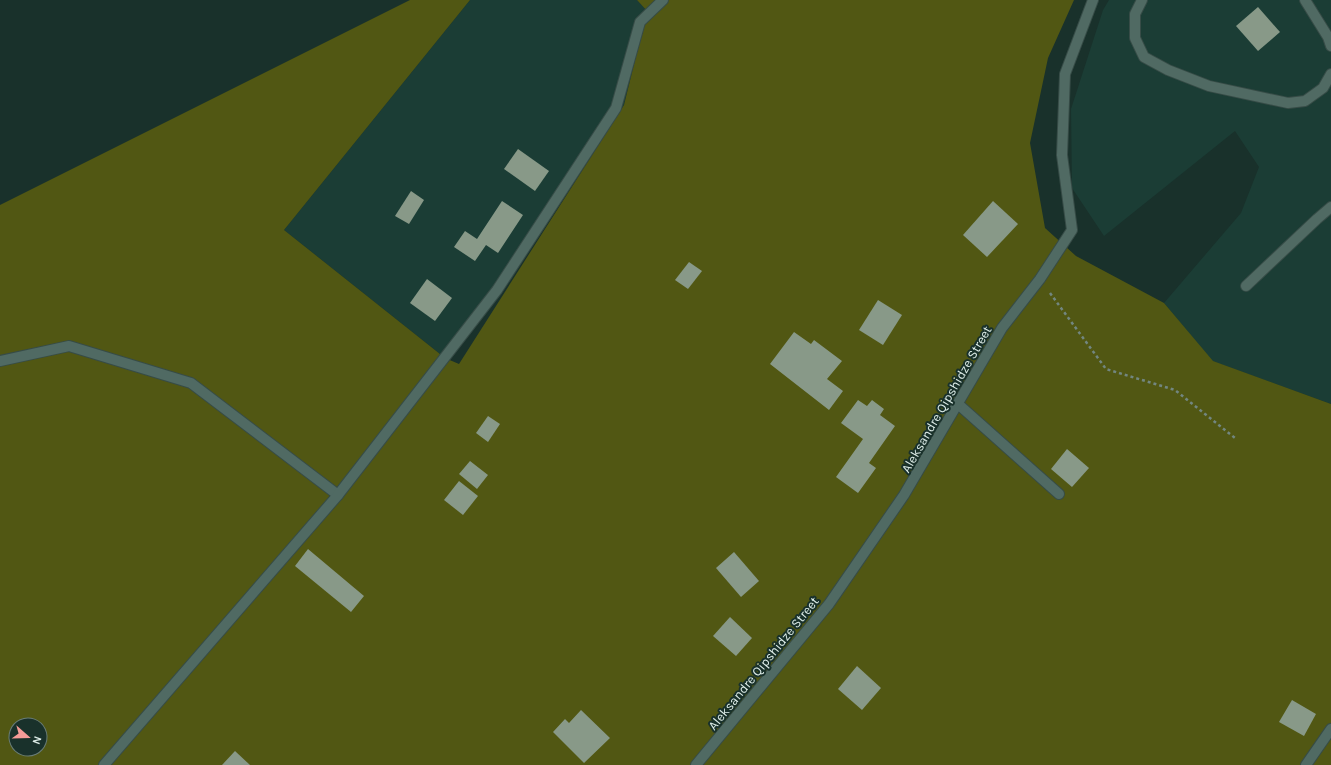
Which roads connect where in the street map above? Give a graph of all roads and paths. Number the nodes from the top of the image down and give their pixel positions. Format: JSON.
{"nodes":[{"id":1,"x":663,"y":0,"type":"edge"},
{"id":2,"x":1093,"y":0,"type":"edge"},
{"id":3,"x":1142,"y":0,"type":"edge"},
{"id":4,"x":1305,"y":0,"type":"edge"},
{"id":5,"x":1331,"y":46,"type":"edge"},
{"id":6,"x":1331,"y":74,"type":"edge"},
{"id":7,"x":1331,"y":208,"type":"edge"},
{"id":8,"x":1040,"y":279,"type":"junction"},
{"id":9,"x":1246,"y":286,"type":"dead end"},
{"id":10,"x":0,"y":362,"type":"edge"},
{"id":11,"x":958,"y":404,"type":"junction"},
{"id":12,"x":1235,"y":438,"type":"dead end"},
{"id":13,"x":1059,"y":494,"type":"dead end"},
{"id":14,"x":338,"y":495,"type":"junction"},
{"id":15,"x":1331,"y":729,"type":"edge"},
{"id":16,"x":104,"y":765,"type":"edge"},
{"id":17,"x":696,"y":765,"type":"edge"},
{"id":18,"x":1306,"y":765,"type":"edge"}],
"edges":[{"from":1,"to":14,"type":"street"},
{"from":2,"to":8,"type":"street","name":"Aleksandre Qipshidze Street"},
{"from":3,"to":6,"type":"street"},
{"from":4,"to":5,"type":"street"},
{"from":7,"to":9,"type":"street"},
{"from":8,"to":11,"type":"street","name":"Aleksandre Qipshidze Street"},
{"from":8,"to":12,"type":"path"},
{"from":10,"to":14,"type":"street"},
{"from":11,"to":13,"type":"street"},
{"from":11,"to":17,"type":"street","name":"Aleksandre Qipshidze Street"},
{"from":14,"to":16,"type":"street"},
{"from":15,"to":18,"type":"street"}]}
